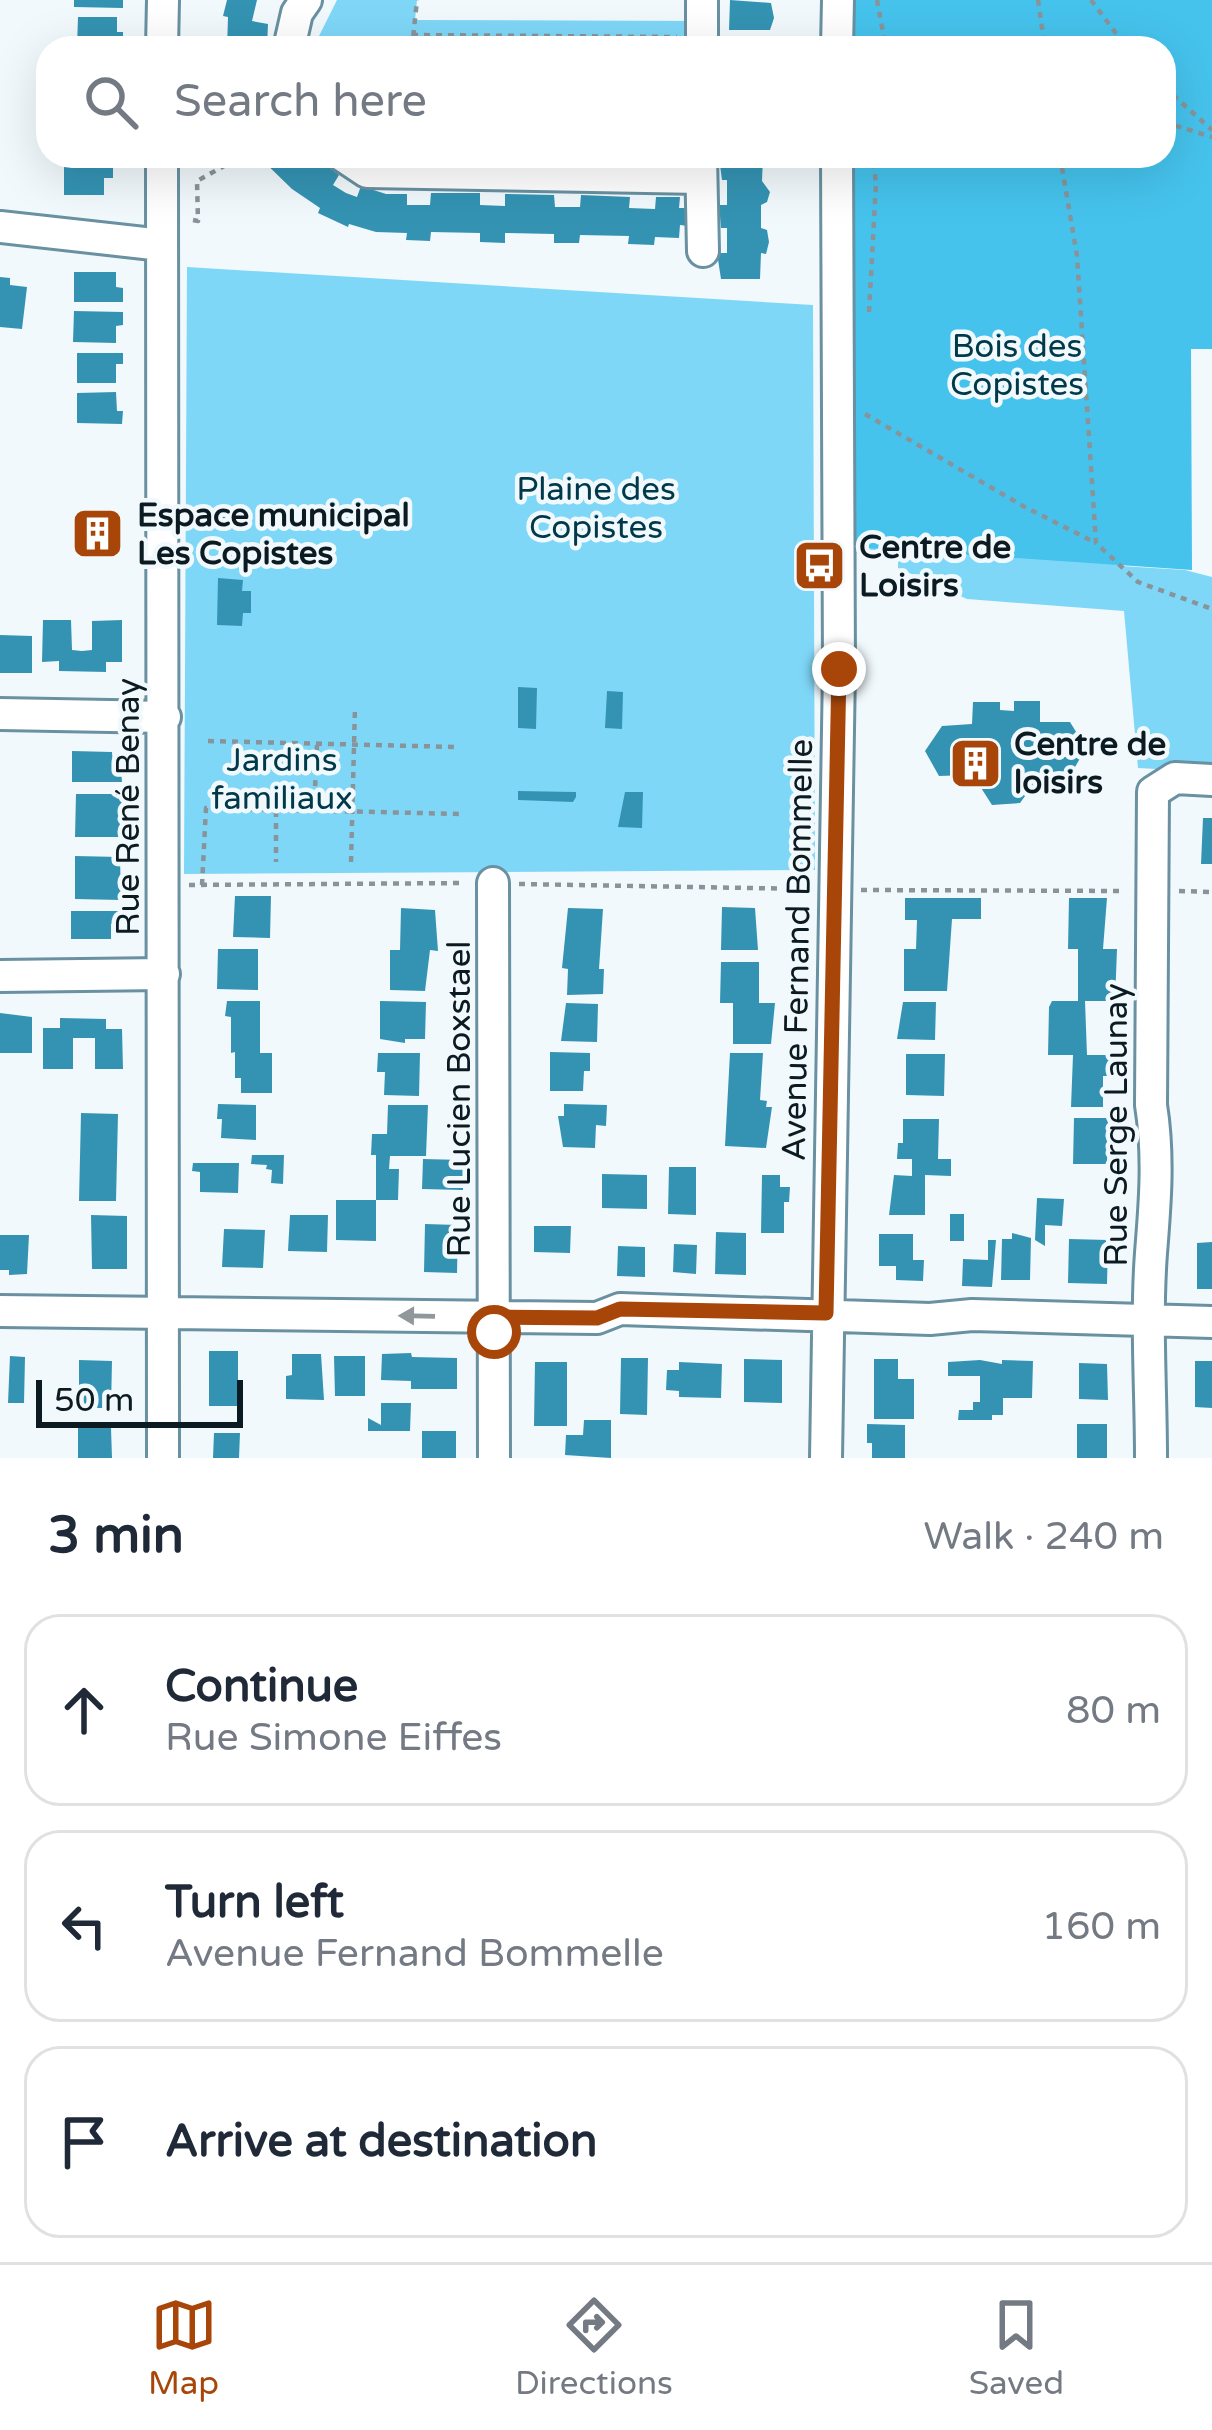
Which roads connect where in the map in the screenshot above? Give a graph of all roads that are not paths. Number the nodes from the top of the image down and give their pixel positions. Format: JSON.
{"nodes":[{"id":1,"x":163,"y":0,"type":"edge"},
{"id":2,"x":306,"y":0,"type":"edge"},
{"id":3,"x":702,"y":0,"type":"edge"},
{"id":4,"x":838,"y":0,"type":"edge"},
{"id":5,"x":162,"y":36,"type":"edge"},
{"id":6,"x":292,"y":36,"type":"edge"},
{"id":7,"x":702,"y":36,"type":"edge"},
{"id":8,"x":837,"y":36,"type":"edge"},
{"id":9,"x":162,"y":168,"type":"edge"},
{"id":10,"x":361,"y":168,"type":"edge"},
{"id":11,"x":634,"y":168,"type":"edge"},
{"id":12,"x":701,"y":168,"type":"edge"},
{"id":13,"x":837,"y":168,"type":"edge"},
{"id":14,"x":0,"y":227,"type":"edge"},
{"id":15,"x":162,"y":231,"type":"junction"},
{"id":16,"x":703,"y":251,"type":"dead end"},
{"id":17,"x":0,"y":713,"type":"edge"},
{"id":18,"x":165,"y":717,"type":"junction"},
{"id":19,"x":1212,"y":780,"type":"edge"},
{"id":20,"x":494,"y":883,"type":"road end"},
{"id":21,"x":164,"y":974,"type":"junction"},
{"id":22,"x":0,"y":976,"type":"edge"},
{"id":23,"x":0,"y":1311,"type":"edge"},
{"id":24,"x":162,"y":1312,"type":"junction"},
{"id":25,"x":826,"y":1313,"type":"junction"},
{"id":26,"x":494,"y":1317,"type":"junction"},
{"id":27,"x":1150,"y":1318,"type":"junction"},
{"id":28,"x":1212,"y":1322,"type":"edge"},
{"id":29,"x":163,"y":1458,"type":"edge"},
{"id":30,"x":494,"y":1458,"type":"edge"},
{"id":31,"x":826,"y":1458,"type":"edge"},
{"id":32,"x":1151,"y":1458,"type":"edge"}],
"edges":[{"from":1,"to":5,"type":"street"},
{"from":2,"to":6,"type":"street"},
{"from":3,"to":7,"type":"street"},
{"from":4,"to":8,"type":"street"},
{"from":9,"to":15,"type":"street","name":"Rue René Benay"},
{"from":10,"to":11,"type":"street"},
{"from":12,"to":16,"type":"street"},
{"from":13,"to":25,"type":"street","name":"Avenue Fernand Bommelle"},
{"from":14,"to":15,"type":"street"},
{"from":15,"to":18,"type":"street","name":"Rue René Benay"},
{"from":17,"to":18,"type":"street"},
{"from":18,"to":21,"type":"street","name":"Rue René Benay"},
{"from":19,"to":27,"type":"street","name":"Rue Serge Launay"},
{"from":20,"to":26,"type":"street","name":"Rue Lucien Boxstael"},
{"from":21,"to":22,"type":"street"},
{"from":21,"to":24,"type":"street","name":"Rue René Benay"},
{"from":23,"to":24,"type":"street"},
{"from":26,"to":24,"type":"street","one_way":true},
{"from":24,"to":29,"type":"street","name":"Rue René Benay"},
{"from":25,"to":26,"type":"street"},
{"from":25,"to":27,"type":"street"},
{"from":25,"to":31,"type":"street","name":"Avenue Fernand Bommelle"},
{"from":26,"to":30,"type":"street","name":"Rue Lucien Boxstael"},
{"from":27,"to":28,"type":"street"},
{"from":27,"to":32,"type":"street","name":"Rue Serge Launay"}]}
